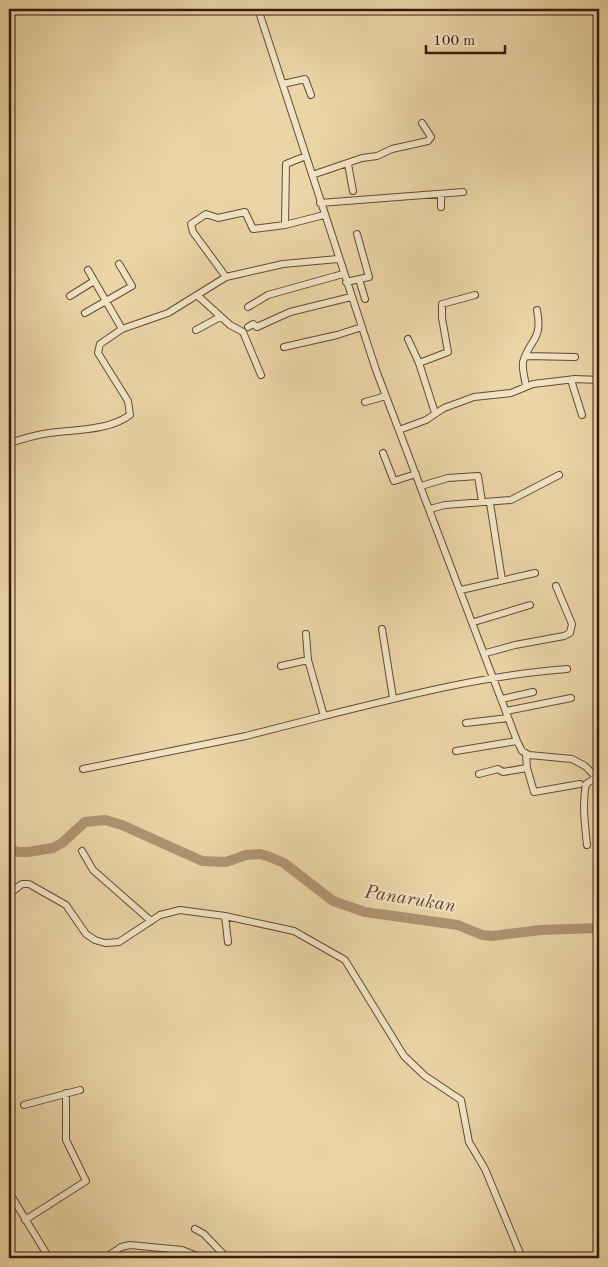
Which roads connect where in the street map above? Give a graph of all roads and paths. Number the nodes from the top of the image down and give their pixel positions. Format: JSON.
{"nodes":[{"id":1,"x":258,"y":9,"type":"edge"},
{"id":2,"x":283,"y":84,"type":"junction"},
{"id":3,"x":311,"y":95,"type":"dead end"},
{"id":4,"x":422,"y":123,"type":"dead end"},
{"id":5,"x":306,"y":156,"type":"junction"},
{"id":6,"x":348,"y":164,"type":"junction"},
{"id":7,"x":312,"y":175,"type":"junction"},
{"id":8,"x":353,"y":191,"type":"dead end"},
{"id":9,"x":463,"y":192,"type":"dead end"},
{"id":10,"x":441,"y":194,"type":"junction"},
{"id":11,"x":320,"y":203,"type":"junction"},
{"id":12,"x":441,"y":207,"type":"dead end"},
{"id":13,"x":324,"y":215,"type":"junction"},
{"id":14,"x":285,"y":225,"type":"junction"},
{"id":15,"x":357,"y":234,"type":"dead end"},
{"id":16,"x":338,"y":259,"type":"junction"},
{"id":17,"x":119,"y":264,"type":"dead end"},
{"id":18,"x":88,"y":270,"type":"dead end"},
{"id":19,"x":343,"y":274,"type":"junction"},
{"id":20,"x":226,"y":277,"type":"junction"},
{"id":21,"x":359,"y":279,"type":"junction"},
{"id":22,"x":94,"y":280,"type":"junction"},
{"id":23,"x":346,"y":282,"type":"junction"},
{"id":24,"x":475,"y":295,"type":"dead end"},
{"id":25,"x":70,"y":296,"type":"dead end"},
{"id":26,"x":198,"y":296,"type":"junction"},
{"id":27,"x":351,"y":296,"type":"junction"},
{"id":28,"x":365,"y":299,"type":"dead end"},
{"id":29,"x":105,"y":300,"type":"junction"},
{"id":30,"x":248,"y":307,"type":"dead end"},
{"id":31,"x":537,"y":310,"type":"dead end"},
{"id":32,"x":85,"y":313,"type":"dead end"},
{"id":33,"x":220,"y":317,"type":"junction"},
{"id":34,"x":362,"y":327,"type":"junction"},
{"id":35,"x":248,"y":328,"type":"dead end"},
{"id":36,"x":122,"y":329,"type":"junction"},
{"id":37,"x":196,"y":330,"type":"dead end"},
{"id":38,"x":408,"y":339,"type":"dead end"},
{"id":39,"x":284,"y":347,"type":"dead end"},
{"id":40,"x":526,"y":356,"type":"junction"},
{"id":41,"x":575,"y":357,"type":"dead end"},
{"id":42,"x":419,"y":364,"type":"junction"},
{"id":43,"x":261,"y":375,"type":"dead end"},
{"id":44,"x":571,"y":380,"type":"junction"},
{"id":45,"x":599,"y":380,"type":"edge"},
{"id":46,"x":526,"y":386,"type":"junction"},
{"id":47,"x":386,"y":396,"type":"junction"},
{"id":48,"x":365,"y":402,"type":"dead end"},
{"id":49,"x":435,"y":413,"type":"junction"},
{"id":50,"x":582,"y":415,"type":"dead end"},
{"id":51,"x":399,"y":430,"type":"junction"},
{"id":52,"x":9,"y":443,"type":"edge"},
{"id":53,"x":383,"y":453,"type":"dead end"},
{"id":54,"x":416,"y":474,"type":"junction"},
{"id":55,"x":559,"y":475,"type":"dead end"},
{"id":56,"x":421,"y":486,"type":"junction"},
{"id":57,"x":482,"y":502,"type":"junction"},
{"id":58,"x":490,"y":503,"type":"junction"},
{"id":59,"x":430,"y":509,"type":"junction"},
{"id":60,"x":535,"y":573,"type":"dead end"},
{"id":61,"x":502,"y":580,"type":"junction"},
{"id":62,"x":556,"y":586,"type":"dead end"},
{"id":63,"x":461,"y":590,"type":"junction"},
{"id":64,"x":530,"y":605,"type":"dead end"},
{"id":65,"x":474,"y":622,"type":"junction"},
{"id":66,"x":382,"y":629,"type":"dead end"},
{"id":67,"x":306,"y":634,"type":"dead end"},
{"id":68,"x":486,"y":653,"type":"junction"},
{"id":69,"x":308,"y":660,"type":"junction"},
{"id":70,"x":281,"y":666,"type":"dead end"},
{"id":71,"x":567,"y":669,"type":"dead end"},
{"id":72,"x":494,"y":678,"type":"junction"},
{"id":73,"x":533,"y":692,"type":"dead end"},
{"id":74,"x":394,"y":698,"type":"junction"},
{"id":75,"x":572,"y":698,"type":"dead end"},
{"id":76,"x":502,"y":699,"type":"junction"},
{"id":77,"x":507,"y":714,"type":"junction"},
{"id":78,"x":324,"y":716,"type":"junction"},
{"id":79,"x":466,"y":723,"type":"dead end"},
{"id":80,"x":517,"y":741,"type":"junction"},
{"id":81,"x":456,"y":751,"type":"dead end"},
{"id":82,"x":526,"y":754,"type":"junction"},
{"id":83,"x":527,"y":768,"type":"junction"},
{"id":84,"x":83,"y":769,"type":"dead end"},
{"id":85,"x":479,"y":774,"type":"dead end"},
{"id":86,"x":598,"y":778,"type":"edge"},
{"id":87,"x":580,"y":784,"type":"dead end"},
{"id":88,"x":587,"y":845,"type":"dead end"},
{"id":89,"x":82,"y":851,"type":"dead end"},
{"id":90,"x":9,"y":894,"type":"edge"},
{"id":91,"x":225,"y":916,"type":"junction"},
{"id":92,"x":151,"y":921,"type":"junction"},
{"id":93,"x":228,"y":942,"type":"dead end"},
{"id":94,"x":80,"y":1090,"type":"dead end"},
{"id":95,"x":66,"y":1094,"type":"junction"},
{"id":96,"x":24,"y":1105,"type":"dead end"},
{"id":97,"x":9,"y":1192,"type":"edge"},
{"id":98,"x":25,"y":1220,"type":"junction"},
{"id":99,"x":195,"y":1229,"type":"dead end"},
{"id":100,"x":49,"y":1258,"type":"edge"},
{"id":101,"x":105,"y":1258,"type":"edge"},
{"id":102,"x":202,"y":1258,"type":"edge"},
{"id":103,"x":212,"y":1258,"type":"edge"},
{"id":104,"x":222,"y":1258,"type":"edge"},
{"id":105,"x":227,"y":1258,"type":"edge"},
{"id":106,"x":522,"y":1258,"type":"edge"}],
"edges":[{"from":1,"to":2,"type":"street"},
{"from":2,"to":3,"type":"street"},
{"from":2,"to":5,"type":"street"},
{"from":4,"to":6,"type":"street"},
{"from":5,"to":7,"type":"street"},
{"from":5,"to":14,"type":"street"},
{"from":6,"to":7,"type":"street"},
{"from":6,"to":8,"type":"street"},
{"from":7,"to":11,"type":"street"},
{"from":9,"to":10,"type":"street"},
{"from":10,"to":11,"type":"street"},
{"from":10,"to":12,"type":"street"},
{"from":11,"to":13,"type":"street"},
{"from":13,"to":14,"type":"street"},
{"from":13,"to":16,"type":"street"},
{"from":14,"to":20,"type":"street"},
{"from":15,"to":21,"type":"street"},
{"from":16,"to":19,"type":"street"},
{"from":16,"to":20,"type":"street"},
{"from":17,"to":29,"type":"street"},
{"from":18,"to":22,"type":"street"},
{"from":19,"to":23,"type":"street"},
{"from":19,"to":30,"type":"street"},
{"from":20,"to":26,"type":"street"},
{"from":21,"to":23,"type":"street"},
{"from":21,"to":28,"type":"street"},
{"from":22,"to":25,"type":"street"},
{"from":22,"to":29,"type":"street"},
{"from":23,"to":27,"type":"street"},
{"from":24,"to":42,"type":"street"},
{"from":26,"to":33,"type":"street"},
{"from":26,"to":36,"type":"street"},
{"from":27,"to":34,"type":"street"},
{"from":27,"to":35,"type":"street"},
{"from":29,"to":32,"type":"street"},
{"from":29,"to":36,"type":"street"},
{"from":31,"to":40,"type":"street"},
{"from":33,"to":37,"type":"street"},
{"from":33,"to":43,"type":"street"},
{"from":34,"to":39,"type":"street"},
{"from":34,"to":47,"type":"street"},
{"from":36,"to":52,"type":"street"},
{"from":38,"to":42,"type":"street"},
{"from":40,"to":41,"type":"street"},
{"from":40,"to":46,"type":"street"},
{"from":42,"to":49,"type":"street"},
{"from":44,"to":45,"type":"street"},
{"from":44,"to":46,"type":"street"},
{"from":44,"to":50,"type":"street"},
{"from":46,"to":49,"type":"street"},
{"from":47,"to":48,"type":"street"},
{"from":47,"to":51,"type":"street"},
{"from":49,"to":51,"type":"street"},
{"from":51,"to":54,"type":"street"},
{"from":53,"to":54,"type":"street"},
{"from":54,"to":56,"type":"street"},
{"from":55,"to":58,"type":"street"},
{"from":56,"to":57,"type":"street"},
{"from":56,"to":59,"type":"street"},
{"from":57,"to":58,"type":"street"},
{"from":57,"to":59,"type":"street"},
{"from":58,"to":61,"type":"street"},
{"from":59,"to":63,"type":"street"},
{"from":60,"to":61,"type":"street"},
{"from":61,"to":63,"type":"street"},
{"from":62,"to":68,"type":"street"},
{"from":63,"to":65,"type":"street"},
{"from":64,"to":65,"type":"street"},
{"from":65,"to":68,"type":"street"},
{"from":66,"to":74,"type":"street"},
{"from":67,"to":69,"type":"street"},
{"from":68,"to":72,"type":"street"},
{"from":69,"to":70,"type":"street"},
{"from":69,"to":78,"type":"street"},
{"from":71,"to":72,"type":"street"},
{"from":72,"to":74,"type":"street"},
{"from":72,"to":76,"type":"street"},
{"from":73,"to":76,"type":"street"},
{"from":74,"to":78,"type":"street"},
{"from":75,"to":77,"type":"street"},
{"from":76,"to":77,"type":"street"},
{"from":77,"to":79,"type":"street"},
{"from":77,"to":80,"type":"street"},
{"from":78,"to":84,"type":"street"},
{"from":80,"to":81,"type":"street"},
{"from":80,"to":82,"type":"street"},
{"from":82,"to":83,"type":"street"},
{"from":82,"to":86,"type":"street"},
{"from":83,"to":85,"type":"street"},
{"from":83,"to":87,"type":"street"},
{"from":86,"to":88,"type":"street"},
{"from":89,"to":92,"type":"street"},
{"from":90,"to":92,"type":"street"},
{"from":91,"to":92,"type":"street"},
{"from":91,"to":93,"type":"street"},
{"from":91,"to":106,"type":"street"},
{"from":94,"to":95,"type":"street"},
{"from":95,"to":96,"type":"street"},
{"from":95,"to":98,"type":"street"},
{"from":97,"to":98,"type":"street"},
{"from":98,"to":100,"type":"street"},
{"from":99,"to":105,"type":"street"},
{"from":101,"to":102,"type":"street"},
{"from":103,"to":104,"type":"street"}]}
